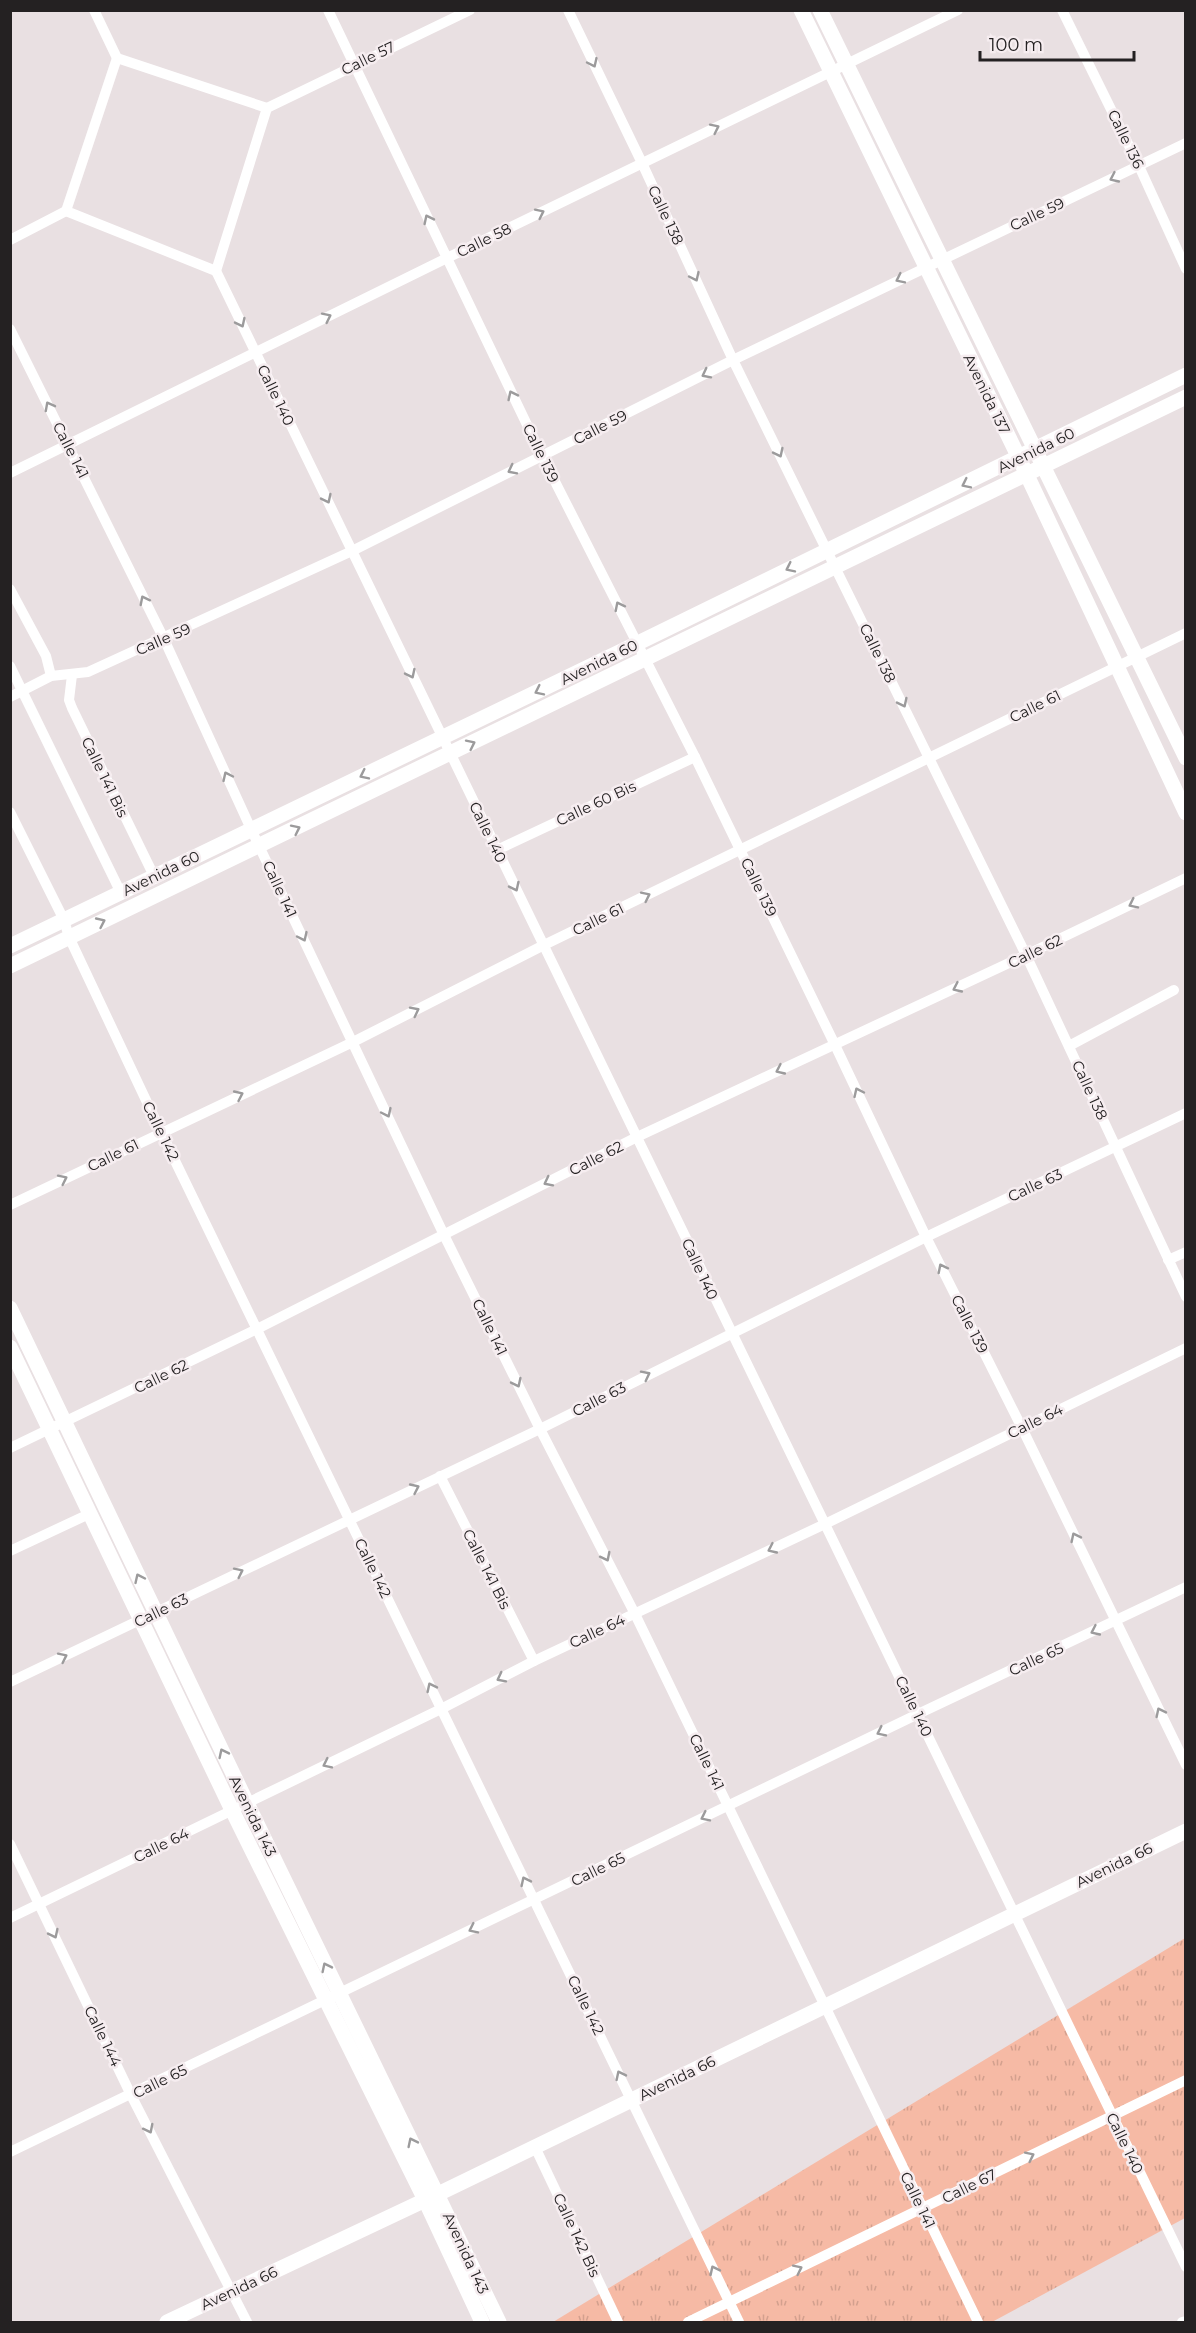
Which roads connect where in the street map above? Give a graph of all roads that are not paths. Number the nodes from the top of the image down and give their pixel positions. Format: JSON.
{"nodes":[{"id":1,"x":94,"y":10,"type":"edge"},
{"id":2,"x":328,"y":10,"type":"edge"},
{"id":3,"x":470,"y":10,"type":"edge"},
{"id":4,"x":568,"y":10,"type":"edge"},
{"id":5,"x":801,"y":10,"type":"edge"},
{"id":6,"x":820,"y":10,"type":"edge"},
{"id":7,"x":958,"y":10,"type":"edge"},
{"id":8,"x":1062,"y":10,"type":"edge"},
{"id":9,"x":117,"y":58,"type":"junction"},
{"id":10,"x":846,"y":64,"type":"junction"},
{"id":11,"x":354,"y":65,"type":"junction"},
{"id":12,"x":830,"y":71,"type":"junction"},
{"id":13,"x":267,"y":108,"type":"junction"},
{"id":14,"x":1185,"y":143,"type":"edge"},
{"id":15,"x":642,"y":163,"type":"junction"},
{"id":16,"x":1139,"y":166,"type":"junction"},
{"id":17,"x":66,"y":211,"type":"junction"},
{"id":18,"x":10,"y":240,"type":"edge"},
{"id":19,"x":447,"y":258,"type":"junction"},
{"id":20,"x":942,"y":259,"type":"junction"},
{"id":21,"x":926,"y":267,"type":"junction"},
{"id":22,"x":1185,"y":269,"type":"edge"},
{"id":23,"x":216,"y":271,"type":"junction"},
{"id":24,"x":10,"y":328,"type":"edge"},
{"id":25,"x":256,"y":353,"type":"junction"},
{"id":26,"x":733,"y":360,"type":"junction"},
{"id":27,"x":1185,"y":375,"type":"edge"},
{"id":28,"x":1185,"y":397,"type":"edge"},
{"id":29,"x":69,"y":444,"type":"junction"},
{"id":30,"x":1035,"y":450,"type":"junction"},
{"id":31,"x":542,"y":456,"type":"junction"},
{"id":32,"x":1018,"y":458,"type":"junction"},
{"id":33,"x":1042,"y":466,"type":"junction"},
{"id":34,"x":10,"y":473,"type":"edge"},
{"id":35,"x":1025,"y":474,"type":"junction"},
{"id":36,"x":827,"y":550,"type":"junction"},
{"id":37,"x":352,"y":551,"type":"junction"},
{"id":38,"x":836,"y":568,"type":"junction"},
{"id":39,"x":10,"y":589,"type":"edge"},
{"id":40,"x":1185,"y":633,"type":"edge"},
{"id":41,"x":164,"y":639,"type":"junction"},
{"id":42,"x":638,"y":643,"type":"junction"},
{"id":43,"x":1136,"y":657,"type":"junction"},
{"id":44,"x":645,"y":659,"type":"junction"},
{"id":45,"x":10,"y":666,"type":"edge"},
{"id":46,"x":1116,"y":667,"type":"junction"},
{"id":47,"x":72,"y":675,"type":"junction"},
{"id":48,"x":51,"y":676,"type":"junction"},
{"id":49,"x":23,"y":691,"type":"junction"},
{"id":50,"x":10,"y":697,"type":"edge"},
{"id":51,"x":441,"y":737,"type":"junction"},
{"id":52,"x":450,"y":754,"type":"junction"},
{"id":53,"x":695,"y":757,"type":"junction"},
{"id":54,"x":930,"y":758,"type":"junction"},
{"id":55,"x":1185,"y":758,"type":"edge"},
{"id":56,"x":10,"y":812,"type":"edge"},
{"id":57,"x":1185,"y":813,"type":"edge"},
{"id":58,"x":251,"y":830,"type":"junction"},
{"id":59,"x":260,"y":847,"type":"junction"},
{"id":60,"x":497,"y":850,"type":"junction"},
{"id":61,"x":741,"y":850,"type":"junction"},
{"id":62,"x":154,"y":876,"type":"junction"},
{"id":63,"x":1185,"y":878,"type":"edge"},
{"id":64,"x":121,"y":892,"type":"junction"},
{"id":65,"x":64,"y":920,"type":"junction"},
{"id":66,"x":69,"y":937,"type":"junction"},
{"id":67,"x":544,"y":945,"type":"junction"},
{"id":68,"x":10,"y":946,"type":"edge"},
{"id":69,"x":1026,"y":955,"type":"junction"},
{"id":70,"x":10,"y":966,"type":"edge"},
{"id":71,"x":1174,"y":990,"type":"dead end"},
{"id":72,"x":353,"y":1042,"type":"junction"},
{"id":73,"x":836,"y":1045,"type":"junction"},
{"id":74,"x":1069,"y":1046,"type":"junction"},
{"id":75,"x":1185,"y":1113,"type":"edge"},
{"id":76,"x":161,"y":1132,"type":"junction"},
{"id":77,"x":637,"y":1137,"type":"junction"},
{"id":78,"x":1116,"y":1147,"type":"junction"},
{"id":79,"x":10,"y":1205,"type":"edge"},
{"id":80,"x":444,"y":1235,"type":"junction"},
{"id":81,"x":926,"y":1237,"type":"junction"},
{"id":82,"x":1185,"y":1251,"type":"edge"},
{"id":83,"x":1168,"y":1260,"type":"junction"},
{"id":84,"x":1185,"y":1296,"type":"edge"},
{"id":85,"x":10,"y":1308,"type":"edge"},
{"id":86,"x":257,"y":1329,"type":"junction"},
{"id":87,"x":730,"y":1333,"type":"junction"},
{"id":88,"x":10,"y":1347,"type":"edge"},
{"id":89,"x":1185,"y":1348,"type":"edge"},
{"id":90,"x":65,"y":1422,"type":"junction"},
{"id":91,"x":49,"y":1428,"type":"junction"},
{"id":92,"x":1022,"y":1428,"type":"junction"},
{"id":93,"x":540,"y":1429,"type":"junction"},
{"id":94,"x":10,"y":1448,"type":"edge"},
{"id":95,"x":440,"y":1476,"type":"junction"},
{"id":96,"x":89,"y":1514,"type":"junction"},
{"id":97,"x":349,"y":1519,"type":"junction"},
{"id":98,"x":825,"y":1524,"type":"junction"},
{"id":99,"x":10,"y":1551,"type":"edge"},
{"id":100,"x":1185,"y":1587,"type":"edge"},
{"id":101,"x":155,"y":1612,"type":"junction"},
{"id":102,"x":635,"y":1614,"type":"junction"},
{"id":103,"x":141,"y":1619,"type":"junction"},
{"id":104,"x":1116,"y":1622,"type":"junction"},
{"id":105,"x":534,"y":1661,"type":"junction"},
{"id":106,"x":10,"y":1682,"type":"edge"},
{"id":107,"x":441,"y":1709,"type":"junction"},
{"id":108,"x":918,"y":1714,"type":"junction"},
{"id":109,"x":1185,"y":1765,"type":"edge"},
{"id":110,"x":247,"y":1803,"type":"junction"},
{"id":111,"x":728,"y":1806,"type":"junction"},
{"id":112,"x":232,"y":1810,"type":"junction"},
{"id":113,"x":1185,"y":1831,"type":"edge"},
{"id":114,"x":1185,"y":1840,"type":"edge"},
{"id":115,"x":10,"y":1844,"type":"edge"},
{"id":116,"x":534,"y":1899,"type":"junction"},
{"id":117,"x":40,"y":1904,"type":"junction"},
{"id":118,"x":1017,"y":1917,"type":"junction"},
{"id":119,"x":10,"y":1918,"type":"edge"},
{"id":120,"x":333,"y":1997,"type":"junction"},
{"id":121,"x":826,"y":2010,"type":"junction"},
{"id":122,"x":1185,"y":2080,"type":"edge"},
{"id":123,"x":131,"y":2095,"type":"junction"},
{"id":124,"x":634,"y":2104,"type":"junction"},
{"id":125,"x":1112,"y":2116,"type":"junction"},
{"id":126,"x":537,"y":2151,"type":"junction"},
{"id":127,"x":10,"y":2152,"type":"edge"},
{"id":128,"x":434,"y":2201,"type":"junction"},
{"id":129,"x":922,"y":2209,"type":"junction"},
{"id":130,"x":1185,"y":2267,"type":"edge"},
{"id":131,"x":234,"y":2296,"type":"junction"},
{"id":132,"x":729,"y":2302,"type":"junction"},
{"id":133,"x":167,"y":2322,"type":"edge"},
{"id":134,"x":190,"y":2322,"type":"edge"},
{"id":135,"x":247,"y":2322,"type":"edge"},
{"id":136,"x":482,"y":2322,"type":"edge"},
{"id":137,"x":499,"y":2322,"type":"edge"},
{"id":138,"x":618,"y":2322,"type":"edge"},
{"id":139,"x":688,"y":2322,"type":"edge"},
{"id":140,"x":739,"y":2322,"type":"edge"},
{"id":141,"x":978,"y":2322,"type":"edge"}],
"edges":[{"from":1,"to":9,"type":"street"},
{"from":2,"to":11,"type":"street","name":"Calle 139"},
{"from":3,"to":11,"type":"street","name":"Calle 57"},
{"from":4,"to":15,"type":"street","name":"Calle 138","one_way":true},
{"from":5,"to":12,"type":"main road","name":"Avenida 137"},
{"from":6,"to":10,"type":"main road","name":"Avenida 137"},
{"from":7,"to":10,"type":"street","name":"Calle 58"},
{"from":8,"to":16,"type":"street","name":"Calle 136"},
{"from":9,"to":13,"type":"street"},
{"from":9,"to":17,"type":"street"},
{"from":10,"to":12,"type":"street","name":"Calle 58"},
{"from":10,"to":20,"type":"main road","name":"Avenida 137"},
{"from":11,"to":13,"type":"street","name":"Calle 57"},
{"from":19,"to":11,"type":"street","name":"Calle 139","one_way":true},
{"from":15,"to":12,"type":"street","name":"Calle 58","one_way":true},
{"from":12,"to":21,"type":"main road","name":"Avenida 137"},
{"from":13,"to":23,"type":"street"},
{"from":14,"to":16,"type":"street","name":"Calle 59"},
{"from":19,"to":15,"type":"street","name":"Calle 58","one_way":true},
{"from":15,"to":26,"type":"street","name":"Calle 138","one_way":true},
{"from":16,"to":20,"type":"street","name":"Calle 59","one_way":true},
{"from":16,"to":22,"type":"street","name":"Calle 136"},
{"from":17,"to":18,"type":"street"},
{"from":17,"to":23,"type":"street"},
{"from":25,"to":19,"type":"street","name":"Calle 58","one_way":true},
{"from":31,"to":19,"type":"street","name":"Calle 139","one_way":true},
{"from":20,"to":21,"type":"street","name":"Calle 59"},
{"from":20,"to":30,"type":"main road","name":"Avenida 137"},
{"from":21,"to":26,"type":"street","name":"Calle 59","one_way":true},
{"from":21,"to":32,"type":"main road","name":"Avenida 137"},
{"from":23,"to":25,"type":"street","name":"Calle 140","one_way":true},
{"from":29,"to":24,"type":"street","name":"Calle 141","one_way":true},
{"from":25,"to":29,"type":"street","name":"Calle 58"},
{"from":25,"to":37,"type":"street","name":"Calle 140","one_way":true},
{"from":26,"to":31,"type":"street","name":"Calle 59","one_way":true},
{"from":26,"to":36,"type":"street","name":"Calle 138","one_way":true},
{"from":27,"to":30,"type":"main road","name":"Avenida 60"},
{"from":28,"to":33,"type":"main road","name":"Avenida 60"},
{"from":29,"to":34,"type":"street","name":"Calle 58"},
{"from":41,"to":29,"type":"street","name":"Calle 141","one_way":true},
{"from":30,"to":32,"type":"main road","name":"Avenida 60"},
{"from":30,"to":33,"type":"main road","name":"Avenida 137"},
{"from":31,"to":37,"type":"street","name":"Calle 59","one_way":true},
{"from":42,"to":31,"type":"street","name":"Calle 139","one_way":true},
{"from":32,"to":35,"type":"main road","name":"Avenida 137"},
{"from":32,"to":36,"type":"main road","name":"Avenida 60","one_way":true},
{"from":33,"to":35,"type":"main road","name":"Avenida 60"},
{"from":33,"to":43,"type":"main road","name":"Avenida 137"},
{"from":35,"to":38,"type":"main road","name":"Avenida 60"},
{"from":35,"to":46,"type":"main road","name":"Avenida 137"},
{"from":36,"to":38,"type":"street","name":"Calle 138"},
{"from":36,"to":42,"type":"main road","name":"Avenida 60","one_way":true},
{"from":37,"to":41,"type":"street","name":"Calle 59"},
{"from":37,"to":51,"type":"street","name":"Calle 140","one_way":true},
{"from":38,"to":44,"type":"main road","name":"Avenida 60"},
{"from":38,"to":54,"type":"street","name":"Calle 138","one_way":true},
{"from":39,"to":48,"type":"street"},
{"from":40,"to":43,"type":"street","name":"Calle 61"},
{"from":41,"to":47,"type":"street","name":"Calle 59"},
{"from":58,"to":41,"type":"street","name":"Calle 141","one_way":true},
{"from":42,"to":44,"type":"street","name":"Calle 139"},
{"from":42,"to":51,"type":"main road","name":"Avenida 60","one_way":true},
{"from":43,"to":46,"type":"street","name":"Calle 61"},
{"from":43,"to":55,"type":"main road","name":"Avenida 137"},
{"from":52,"to":44,"type":"main road","name":"Avenida 60","one_way":true},
{"from":44,"to":53,"type":"street","name":"Calle 139"},
{"from":45,"to":49,"type":"street"},
{"from":46,"to":54,"type":"street","name":"Calle 61"},
{"from":46,"to":57,"type":"main road","name":"Avenida 137"},
{"from":47,"to":48,"type":"street","name":"Calle 59"},
{"from":47,"to":62,"type":"street","name":"Calle 141 Bis"},
{"from":48,"to":49,"type":"street","name":"Calle 59"},
{"from":49,"to":50,"type":"street","name":"Calle 59"},
{"from":49,"to":64,"type":"street"},
{"from":51,"to":52,"type":"street","name":"Calle 140"},
{"from":51,"to":58,"type":"main road","name":"Avenida 60","one_way":true},
{"from":59,"to":52,"type":"main road","name":"Avenida 60","one_way":true},
{"from":52,"to":60,"type":"street","name":"Calle 140"},
{"from":53,"to":60,"type":"street","name":"Calle 60 Bis"},
{"from":53,"to":61,"type":"street","name":"Calle 139"},
{"from":54,"to":61,"type":"street","name":"Calle 61"},
{"from":54,"to":69,"type":"street","name":"Calle 138"},
{"from":56,"to":65,"type":"street","name":"Calle 142"},
{"from":58,"to":59,"type":"street","name":"Calle 141"},
{"from":58,"to":62,"type":"main road","name":"Avenida 60"},
{"from":66,"to":59,"type":"main road","name":"Avenida 60","one_way":true},
{"from":59,"to":72,"type":"street","name":"Calle 141","one_way":true},
{"from":60,"to":67,"type":"street","name":"Calle 140","one_way":true},
{"from":67,"to":61,"type":"street","name":"Calle 61","one_way":true},
{"from":61,"to":73,"type":"street","name":"Calle 139"},
{"from":62,"to":64,"type":"main road","name":"Avenida 60"},
{"from":63,"to":69,"type":"street","name":"Calle 62","one_way":true},
{"from":64,"to":65,"type":"main road","name":"Avenida 60"},
{"from":65,"to":66,"type":"street","name":"Calle 142"},
{"from":65,"to":68,"type":"main road","name":"Avenida 60"},
{"from":66,"to":70,"type":"main road","name":"Avenida 60"},
{"from":66,"to":76,"type":"street","name":"Calle 142"},
{"from":72,"to":67,"type":"street","name":"Calle 61","one_way":true},
{"from":67,"to":77,"type":"street","name":"Calle 140"},
{"from":69,"to":73,"type":"street","name":"Calle 62","one_way":true},
{"from":69,"to":74,"type":"street","name":"Calle 138"},
{"from":71,"to":74,"type":"street"},
{"from":76,"to":72,"type":"street","name":"Calle 61","one_way":true},
{"from":72,"to":80,"type":"street","name":"Calle 141","one_way":true},
{"from":73,"to":77,"type":"street","name":"Calle 62","one_way":true},
{"from":81,"to":73,"type":"street","name":"Calle 139","one_way":true},
{"from":74,"to":78,"type":"street","name":"Calle 138"},
{"from":75,"to":78,"type":"street","name":"Calle 63"},
{"from":79,"to":76,"type":"street","name":"Calle 61","one_way":true},
{"from":76,"to":86,"type":"street","name":"Calle 142"},
{"from":77,"to":80,"type":"street","name":"Calle 62","one_way":true},
{"from":77,"to":87,"type":"street","name":"Calle 140"},
{"from":78,"to":81,"type":"street","name":"Calle 63"},
{"from":78,"to":83,"type":"street","name":"Calle 138"},
{"from":80,"to":86,"type":"street","name":"Calle 62"},
{"from":80,"to":93,"type":"street","name":"Calle 141","one_way":true},
{"from":81,"to":87,"type":"street","name":"Calle 63"},
{"from":92,"to":81,"type":"street","name":"Calle 139","one_way":true},
{"from":82,"to":83,"type":"street"},
{"from":83,"to":84,"type":"street","name":"Calle 138"},
{"from":85,"to":90,"type":"main road","name":"Avenida 143"},
{"from":86,"to":90,"type":"street","name":"Calle 62"},
{"from":86,"to":97,"type":"street","name":"Calle 142"},
{"from":93,"to":87,"type":"street","name":"Calle 63","one_way":true},
{"from":87,"to":98,"type":"street","name":"Calle 140"},
{"from":88,"to":91,"type":"main road","name":"Avenida 143"},
{"from":89,"to":92,"type":"street","name":"Calle 64"},
{"from":90,"to":91,"type":"street","name":"Calle 62"},
{"from":101,"to":90,"type":"main road","name":"Avenida 143","one_way":true},
{"from":91,"to":94,"type":"street","name":"Calle 62"},
{"from":91,"to":96,"type":"main road","name":"Avenida 143"},
{"from":92,"to":98,"type":"street","name":"Calle 64"},
{"from":104,"to":92,"type":"street","name":"Calle 139","one_way":true},
{"from":93,"to":95,"type":"street","name":"Calle 63"},
{"from":93,"to":102,"type":"street","name":"Calle 141","one_way":true},
{"from":97,"to":95,"type":"street","name":"Calle 63","one_way":true},
{"from":95,"to":105,"type":"street","name":"Calle 141 Bis"},
{"from":96,"to":99,"type":"street"},
{"from":96,"to":103,"type":"main road","name":"Avenida 143"},
{"from":101,"to":97,"type":"street","name":"Calle 63","one_way":true},
{"from":107,"to":97,"type":"street","name":"Calle 142","one_way":true},
{"from":98,"to":102,"type":"street","name":"Calle 64","one_way":true},
{"from":98,"to":108,"type":"street","name":"Calle 140"},
{"from":100,"to":104,"type":"street","name":"Calle 65"},
{"from":101,"to":103,"type":"street","name":"Calle 63"},
{"from":110,"to":101,"type":"main road","name":"Avenida 143","one_way":true},
{"from":102,"to":105,"type":"street","name":"Calle 64"},
{"from":102,"to":111,"type":"street","name":"Calle 141"},
{"from":106,"to":103,"type":"street","name":"Calle 63","one_way":true},
{"from":103,"to":112,"type":"main road","name":"Avenida 143"},
{"from":104,"to":108,"type":"street","name":"Calle 65","one_way":true},
{"from":109,"to":104,"type":"street","name":"Calle 139","one_way":true},
{"from":105,"to":107,"type":"street","name":"Calle 64","one_way":true},
{"from":107,"to":110,"type":"street","name":"Calle 64","one_way":true},
{"from":116,"to":107,"type":"street","name":"Calle 142","one_way":true},
{"from":108,"to":111,"type":"street","name":"Calle 65","one_way":true},
{"from":108,"to":118,"type":"street","name":"Calle 140"},
{"from":110,"to":112,"type":"street","name":"Calle 64"},
{"from":120,"to":110,"type":"main road","name":"Avenida 143","one_way":true},
{"from":111,"to":116,"type":"street","name":"Calle 65","one_way":true},
{"from":111,"to":121,"type":"street","name":"Calle 141"},
{"from":112,"to":117,"type":"street","name":"Calle 64"},
{"from":112,"to":120,"type":"main road","name":"Avenida 143"},
{"from":113,"to":118,"type":"main road","name":"Avenida 66"},
{"from":114,"to":118,"type":"main road","name":"Avenida 66"},
{"from":115,"to":117,"type":"street","name":"Calle 144"},
{"from":116,"to":120,"type":"street","name":"Calle 65","one_way":true},
{"from":124,"to":116,"type":"street","name":"Calle 142","one_way":true},
{"from":117,"to":119,"type":"street","name":"Calle 64"},
{"from":117,"to":123,"type":"street","name":"Calle 144","one_way":true},
{"from":118,"to":121,"type":"main road","name":"Avenida 66"},
{"from":118,"to":125,"type":"street","name":"Calle 140"},
{"from":120,"to":123,"type":"street","name":"Calle 65"},
{"from":120,"to":128,"type":"main road","name":"Avenida 143"},
{"from":121,"to":124,"type":"main road","name":"Avenida 66"},
{"from":121,"to":129,"type":"street","name":"Calle 141"},
{"from":122,"to":125,"type":"street","name":"Calle 67"},
{"from":123,"to":127,"type":"street","name":"Calle 65"},
{"from":123,"to":131,"type":"street","name":"Calle 144","one_way":true},
{"from":124,"to":126,"type":"main road","name":"Avenida 66"},
{"from":132,"to":124,"type":"street","name":"Calle 142","one_way":true},
{"from":129,"to":125,"type":"street","name":"Calle 67","one_way":true},
{"from":125,"to":130,"type":"street","name":"Calle 140"},
{"from":126,"to":128,"type":"main road","name":"Avenida 66"},
{"from":126,"to":138,"type":"street","name":"Calle 142 Bis"},
{"from":128,"to":131,"type":"main road","name":"Avenida 66"},
{"from":128,"to":136,"type":"main road","name":"Avenida 143"},
{"from":128,"to":137,"type":"main road","name":"Avenida 143"},
{"from":132,"to":129,"type":"street","name":"Calle 67","one_way":true},
{"from":129,"to":141,"type":"street","name":"Calle 141"},
{"from":131,"to":133,"type":"main road","name":"Avenida 66"},
{"from":131,"to":134,"type":"main road","name":"Avenida 66"},
{"from":131,"to":135,"type":"street","name":"Calle 144"},
{"from":132,"to":139,"type":"street","name":"Calle 67"},
{"from":132,"to":140,"type":"street","name":"Calle 142"}]}
